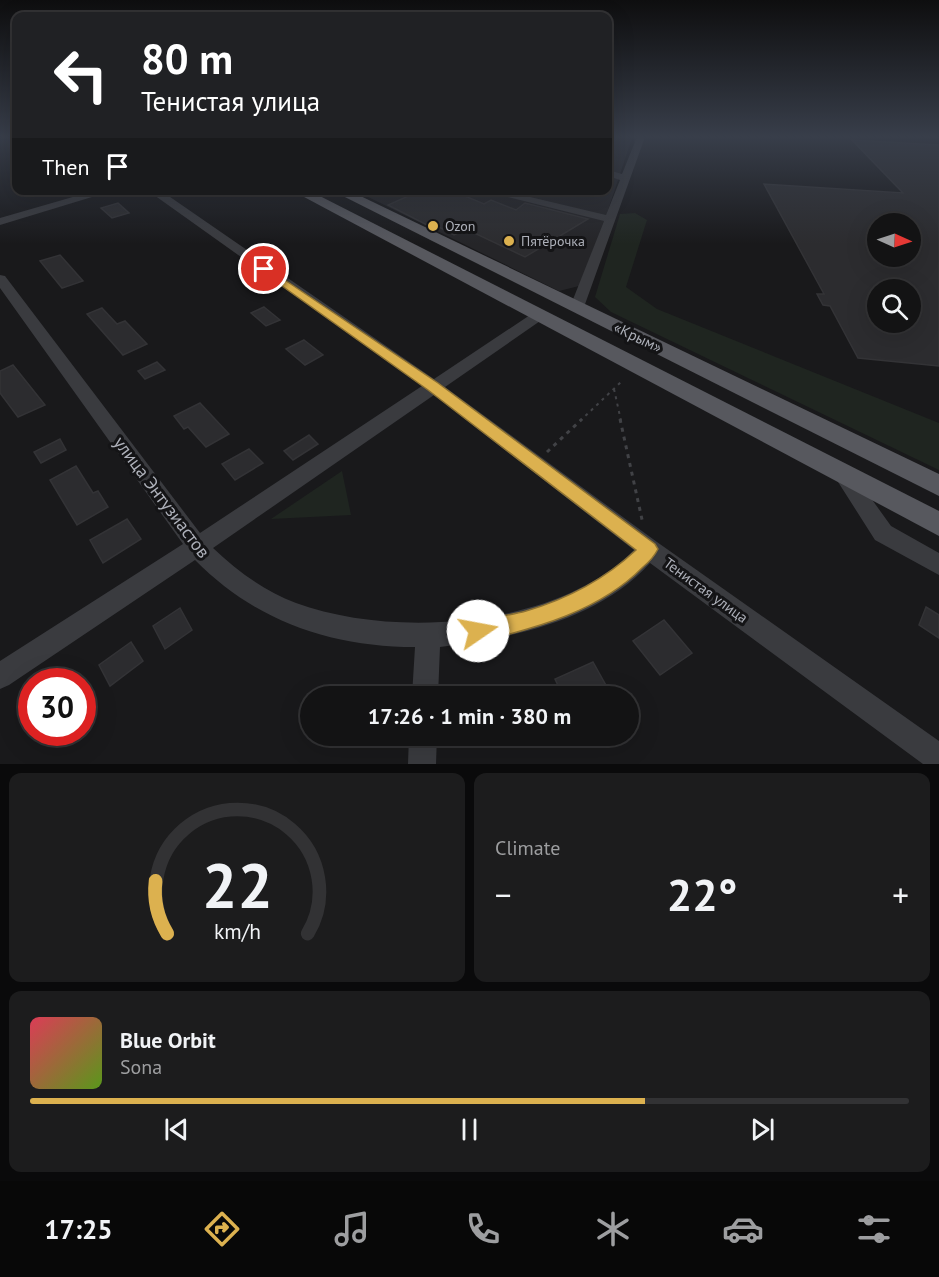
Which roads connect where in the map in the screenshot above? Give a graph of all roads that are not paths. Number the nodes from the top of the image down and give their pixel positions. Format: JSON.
{"nodes":[{"id":1,"x":627,"y":173,"type":"edge"},
{"id":2,"x":612,"y":174,"type":"edge"},
{"id":3,"x":625,"y":178,"type":"junction"},
{"id":4,"x":93,"y":195,"type":"edge"},
{"id":5,"x":159,"y":195,"type":"edge"},
{"id":6,"x":306,"y":195,"type":"edge"},
{"id":7,"x":347,"y":195,"type":"edge"},
{"id":8,"x":507,"y":195,"type":"edge"},
{"id":9,"x":363,"y":203,"type":"junction"},
{"id":10,"x":339,"y":213,"type":"junction"},
{"id":11,"x":610,"y":219,"type":"junction"},
{"id":12,"x":0,"y":222,"type":"edge"},
{"id":13,"x":0,"y":279,"type":"edge"},
{"id":14,"x":577,"y":307,"type":"junction"},
{"id":15,"x":538,"y":316,"type":"junction"},
{"id":16,"x":433,"y":386,"type":"junction"},
{"id":17,"x":856,"y":445,"type":"junction"},
{"id":18,"x":843,"y":474,"type":"junction"},
{"id":19,"x":939,"y":486,"type":"edge"},
{"id":20,"x":939,"y":524,"type":"edge"},
{"id":21,"x":197,"y":547,"type":"junction"},
{"id":22,"x":649,"y":549,"type":"junction"},
{"id":23,"x":939,"y":565,"type":"edge"},
{"id":24,"x":428,"y":636,"type":"junction"},
{"id":25,"x":0,"y":675,"type":"edge"},
{"id":26,"x":426,"y":686,"type":"edge"},
{"id":27,"x":423,"y":746,"type":"edge"},
{"id":28,"x":939,"y":758,"type":"edge"},
{"id":29,"x":422,"y":764,"type":"edge"}],
"edges":[{"from":1,"to":3,"type":"street"},
{"from":2,"to":3,"type":"street"},
{"from":3,"to":11,"type":"street"},
{"from":4,"to":12,"type":"street"},
{"from":5,"to":16,"type":"street","name":"Тенистая улица"},
{"from":6,"to":10,"type":"main road","name":"«Крым»"},
{"from":7,"to":9,"type":"main road","name":"«Крым»"},
{"from":8,"to":11,"type":"street"},
{"from":9,"to":10,"type":"main road"},
{"from":9,"to":14,"type":"main road","name":"«Крым»"},
{"from":10,"to":15,"type":"main road","name":"«Крым»"},
{"from":11,"to":14,"type":"street"},
{"from":13,"to":21,"type":"street","name":"улица Энтузиастов"},
{"from":14,"to":17,"type":"main road","name":"«Крым»"},
{"from":15,"to":16,"type":"street"},
{"from":15,"to":18,"type":"main road","name":"«Крым»"},
{"from":16,"to":21,"type":"street"},
{"from":16,"to":22,"type":"street","name":"Тенистая улица"},
{"from":17,"to":18,"type":"main road"},
{"from":17,"to":19,"type":"main road","name":"«Крым»"},
{"from":18,"to":20,"type":"main road"},
{"from":18,"to":23,"type":"street"},
{"from":21,"to":24,"type":"street","name":"улица Энтузиастов"},
{"from":21,"to":25,"type":"street"},
{"from":22,"to":24,"type":"street","name":"улица Энтузиастов"},
{"from":22,"to":28,"type":"street","name":"Тенистая улица"},
{"from":24,"to":26,"type":"street"},
{"from":27,"to":29,"type":"street"}]}
